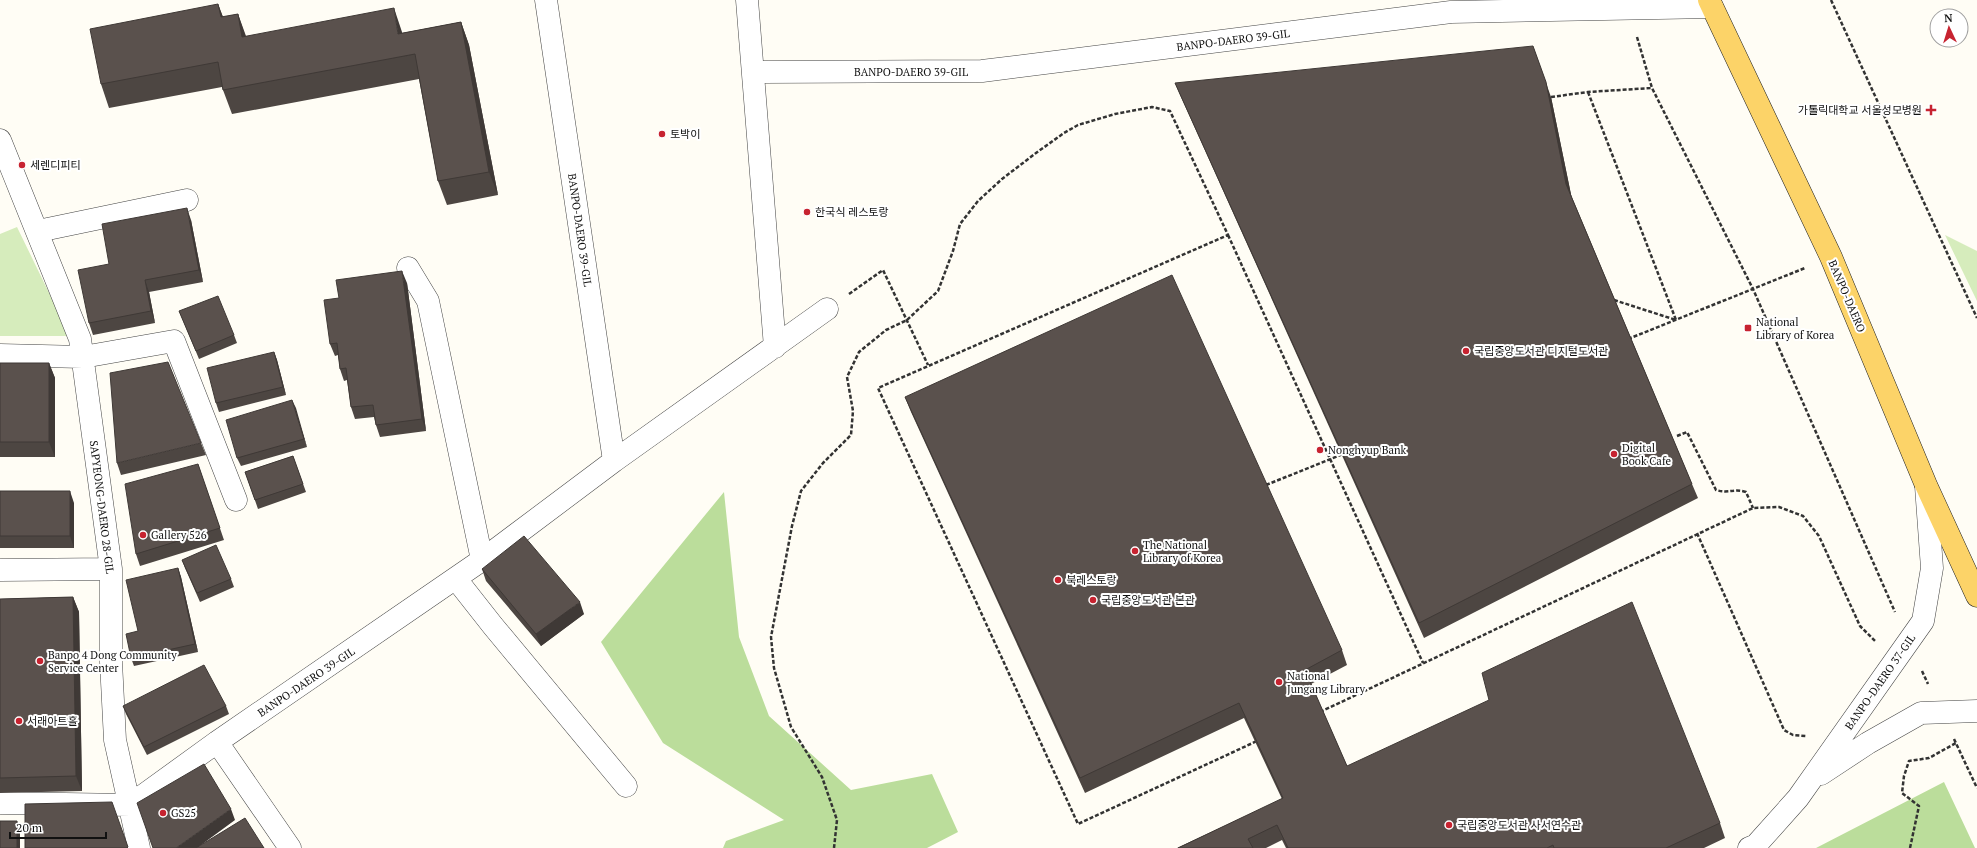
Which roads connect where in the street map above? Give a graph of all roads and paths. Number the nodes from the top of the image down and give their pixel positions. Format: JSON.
{"nodes":[{"id":1,"x":546,"y":0,"type":"edge"},
{"id":2,"x":747,"y":0,"type":"edge"},
{"id":3,"x":1831,"y":0,"type":"edge"},
{"id":4,"x":1711,"y":4,"type":"edge"},
{"id":5,"x":1628,"y":8,"type":"junction"},
{"id":6,"x":753,"y":72,"type":"junction"},
{"id":7,"x":1652,"y":88,"type":"junction"},
{"id":8,"x":1588,"y":92,"type":"junction"},
{"id":9,"x":1551,"y":97,"type":"dead end"},
{"id":10,"x":0,"y":140,"type":"edge"},
{"id":11,"x":187,"y":200,"type":"dead end"},
{"id":12,"x":38,"y":231,"type":"junction"},
{"id":13,"x":1228,"y":235,"type":"junction"},
{"id":14,"x":1831,"y":257,"type":"junction"},
{"id":15,"x":408,"y":268,"type":"dead end"},
{"id":16,"x":1752,"y":289,"type":"junction"},
{"id":17,"x":1614,"y":300,"type":"edge"},
{"id":18,"x":827,"y":309,"type":"joint"},
{"id":19,"x":1977,"y":318,"type":"edge"},
{"id":20,"x":907,"y":320,"type":"junction"},
{"id":21,"x":1676,"y":320,"type":"junction"},
{"id":22,"x":1622,"y":341,"type":"edge"},
{"id":23,"x":775,"y":347,"type":"junction"},
{"id":24,"x":0,"y":355,"type":"edge"},
{"id":25,"x":82,"y":357,"type":"junction"},
{"id":26,"x":928,"y":365,"type":"junction"},
{"id":27,"x":1678,"y":436,"type":"dead end"},
{"id":28,"x":1349,"y":451,"type":"edge"},
{"id":29,"x":1330,"y":459,"type":"junction"},
{"id":30,"x":614,"y":461,"type":"junction"},
{"id":31,"x":1266,"y":485,"type":"edge"},
{"id":32,"x":1926,"y":485,"type":"junction"},
{"id":33,"x":236,"y":500,"type":"dead end"},
{"id":34,"x":1753,"y":508,"type":"junction"},
{"id":35,"x":1697,"y":533,"type":"junction"},
{"id":36,"x":482,"y":560,"type":"junction"},
{"id":37,"x":111,"y":569,"type":"junction"},
{"id":38,"x":0,"y":570,"type":"edge"},
{"id":39,"x":456,"y":579,"type":"junction"},
{"id":40,"x":1977,"y":596,"type":"edge"},
{"id":41,"x":1908,"y":642,"type":"junction"},
{"id":42,"x":1879,"y":645,"type":"dead end"},
{"id":43,"x":1423,"y":663,"type":"junction"},
{"id":44,"x":1977,"y":711,"type":"edge"},
{"id":45,"x":1941,"y":712,"type":"junction"},
{"id":46,"x":1314,"y":714,"type":"edge"},
{"id":47,"x":1810,"y":735,"type":"dead end"},
{"id":48,"x":1264,"y":738,"type":"edge"},
{"id":49,"x":217,"y":742,"type":"junction"},
{"id":50,"x":1956,"y":743,"type":"junction"},
{"id":51,"x":1810,"y":782,"type":"junction"},
{"id":52,"x":626,"y":786,"type":"dead end"},
{"id":53,"x":1977,"y":788,"type":"edge"},
{"id":54,"x":0,"y":803,"type":"edge"},
{"id":55,"x":130,"y":805,"type":"junction"},
{"id":56,"x":139,"y":848,"type":"edge"},
{"id":57,"x":290,"y":848,"type":"edge"},
{"id":58,"x":834,"y":848,"type":"edge"},
{"id":59,"x":1749,"y":848,"type":"edge"},
{"id":60,"x":1910,"y":848,"type":"edge"}],
"edges":[{"from":1,"to":30,"type":"street","name":"BANPO-DAERO 39-GIL"},
{"from":2,"to":6,"type":"street"},
{"from":3,"to":19,"type":"path"},
{"from":4,"to":5,"type":"street","name":"BANPO-DAERO 39-GIL"},
{"from":4,"to":14,"type":"main road","name":"BANPO-DAERO"},
{"from":5,"to":6,"type":"street","name":"BANPO-DAERO 39-GIL"},
{"from":5,"to":7,"type":"path"},
{"from":6,"to":23,"type":"street"},
{"from":7,"to":8,"type":"path"},
{"from":7,"to":16,"type":"path"},
{"from":8,"to":9,"type":"path"},
{"from":8,"to":21,"type":"path"},
{"from":10,"to":12,"type":"street","name":"SAPYEONG-DAERO 28-GIL"},
{"from":11,"to":12,"type":"street"},
{"from":12,"to":25,"type":"street","name":"SAPYEONG-DAERO 28-GIL"},
{"from":13,"to":20,"type":"path"},
{"from":13,"to":26,"type":"path"},
{"from":13,"to":29,"type":"path"},
{"from":14,"to":16,"type":"path"},
{"from":14,"to":32,"type":"main road","name":"BANPO-DAERO"},
{"from":15,"to":36,"type":"street"},
{"from":16,"to":21,"type":"path"},
{"from":16,"to":41,"type":"path"},
{"from":17,"to":21,"type":"path"},
{"from":18,"to":20,"type":"path"},
{"from":18,"to":23,"type":"street","name":"BANPO-DAERO 39-GIL"},
{"from":20,"to":26,"type":"path"},
{"from":20,"to":58,"type":"path"},
{"from":21,"to":22,"type":"path"},
{"from":23,"to":30,"type":"street","name":"BANPO-DAERO 39-GIL"},
{"from":24,"to":25,"type":"street"},
{"from":25,"to":33,"type":"street"},
{"from":25,"to":37,"type":"street","name":"SAPYEONG-DAERO 28-GIL"},
{"from":26,"to":48,"type":"path"},
{"from":27,"to":34,"type":"path"},
{"from":28,"to":29,"type":"path"},
{"from":29,"to":31,"type":"path"},
{"from":29,"to":43,"type":"path"},
{"from":30,"to":36,"type":"street","name":"BANPO-DAERO 39-GIL"},
{"from":32,"to":40,"type":"main road","name":"BANPO-DAERO"},
{"from":32,"to":41,"type":"street","name":"BANPO-DAERO 37-GIL"},
{"from":34,"to":35,"type":"path"},
{"from":34,"to":42,"type":"path"},
{"from":35,"to":43,"type":"path"},
{"from":35,"to":47,"type":"path"},
{"from":36,"to":39,"type":"street","name":"BANPO-DAERO 39-GIL"},
{"from":37,"to":38,"type":"street"},
{"from":37,"to":55,"type":"street","name":"SAPYEONG-DAERO 28-GIL"},
{"from":39,"to":49,"type":"street","name":"BANPO-DAERO 39-GIL"},
{"from":39,"to":52,"type":"street"},
{"from":41,"to":45,"type":"path"},
{"from":41,"to":51,"type":"street","name":"BANPO-DAERO 37-GIL"},
{"from":43,"to":46,"type":"path"},
{"from":44,"to":45,"type":"street"},
{"from":45,"to":50,"type":"path"},
{"from":45,"to":51,"type":"street"},
{"from":49,"to":55,"type":"street","name":"BANPO-DAERO 39-GIL"},
{"from":49,"to":57,"type":"street"},
{"from":50,"to":53,"type":"path"},
{"from":50,"to":60,"type":"path"},
{"from":51,"to":59,"type":"street","name":"BANPO-DAERO 37-GIL"},
{"from":54,"to":55,"type":"street"},
{"from":55,"to":56,"type":"street","name":"SAPYEONG-DAERO 28-GIL"}]}
